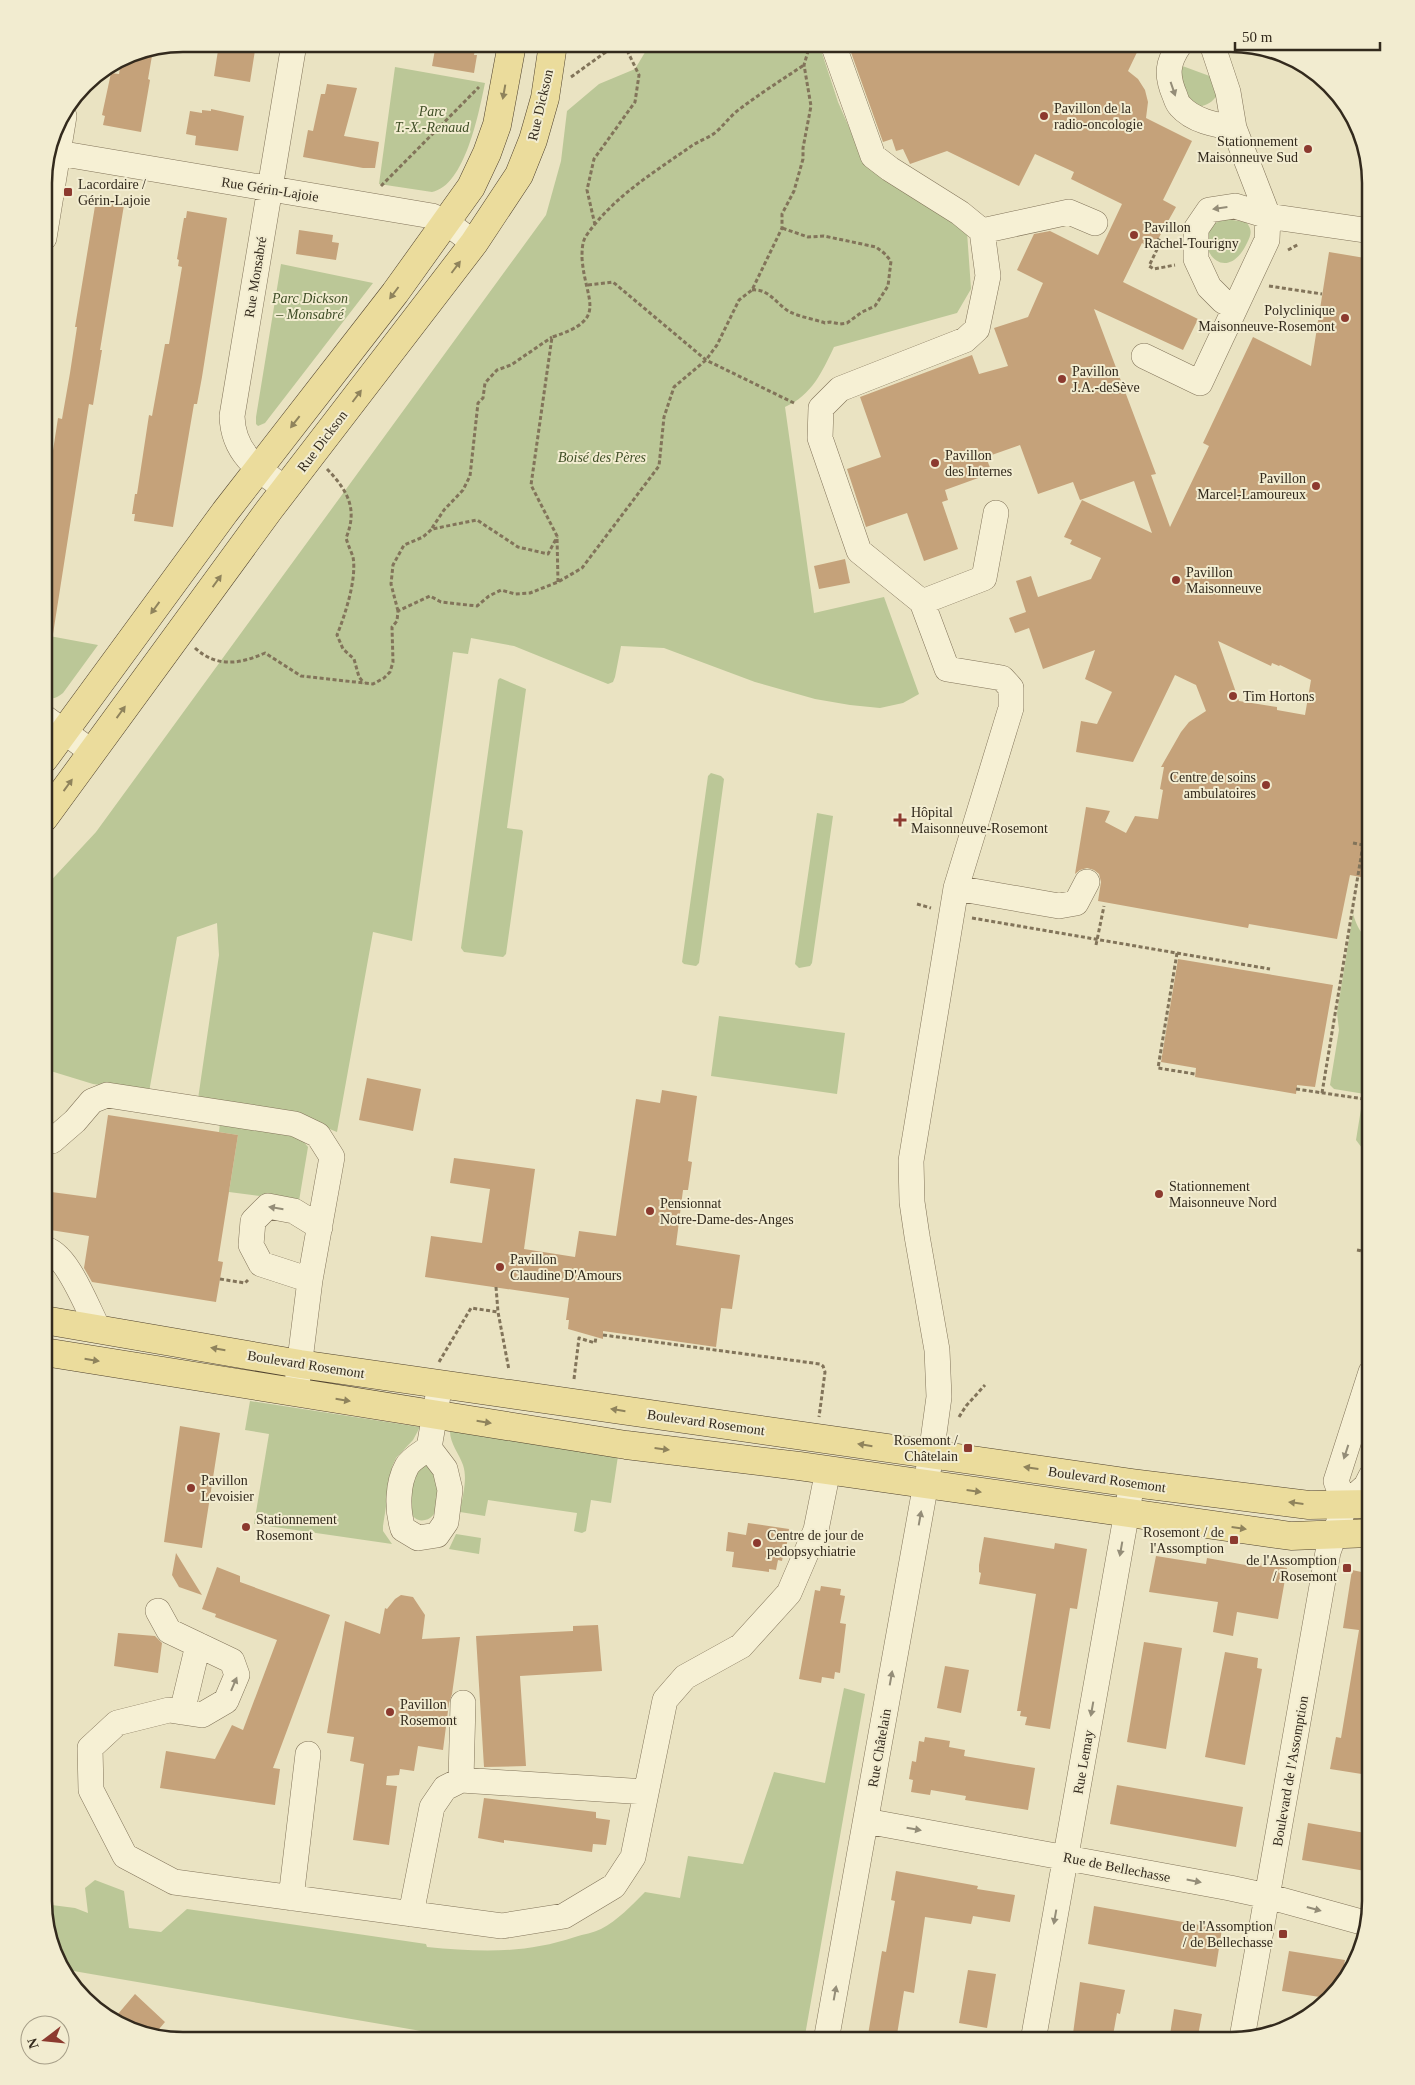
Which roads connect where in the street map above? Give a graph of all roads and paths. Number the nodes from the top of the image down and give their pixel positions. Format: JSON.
{"nodes":[{"id":1,"x":293,"y":53,"type":"edge"},
{"id":2,"x":510,"y":53,"type":"edge"},
{"id":3,"x":552,"y":53,"type":"edge"},
{"id":4,"x":605,"y":53,"type":"edge"},
{"id":5,"x":628,"y":53,"type":"edge"},
{"id":6,"x":808,"y":53,"type":"edge"},
{"id":7,"x":836,"y":53,"type":"edge"},
{"id":8,"x":1173,"y":53,"type":"edge"},
{"id":9,"x":1215,"y":53,"type":"edge"},
{"id":10,"x":804,"y":65,"type":"junction"},
{"id":11,"x":564,"y":83,"type":"dead end"},
{"id":12,"x":481,"y":85,"type":"dead end"},
{"id":13,"x":1234,"y":128,"type":"junction"},
{"id":14,"x":60,"y":139,"type":"edge"},
{"id":15,"x":58,"y":153,"type":"junction"},
{"id":16,"x":53,"y":183,"type":"edge"},
{"id":17,"x":381,"y":186,"type":"dead end"},
{"id":18,"x":270,"y":189,"type":"junction"},
{"id":19,"x":1268,"y":216,"type":"junction"},
{"id":20,"x":446,"y":222,"type":"junction"},
{"id":21,"x":1095,"y":223,"type":"dead end"},
{"id":22,"x":595,"y":226,"type":"junction"},
{"id":23,"x":782,"y":228,"type":"junction"},
{"id":24,"x":1362,"y":230,"type":"edge"},
{"id":25,"x":982,"y":231,"type":"junction"},
{"id":26,"x":1157,"y":239,"type":"dead end"},
{"id":27,"x":1304,"y":242,"type":"dead end"},
{"id":28,"x":474,"y":243,"type":"junction"},
{"id":29,"x":1288,"y":250,"type":"dead end"},
{"id":30,"x":1177,"y":264,"type":"dead end"},
{"id":31,"x":1260,"y":284,"type":"dead end"},
{"id":32,"x":588,"y":285,"type":"junction"},
{"id":33,"x":752,"y":290,"type":"junction"},
{"id":34,"x":1322,"y":294,"type":"dead end"},
{"id":35,"x":1235,"y":307,"type":"junction"},
{"id":36,"x":552,"y":337,"type":"junction"},
{"id":37,"x":1144,"y":356,"type":"dead end"},
{"id":38,"x":706,"y":360,"type":"junction"},
{"id":39,"x":794,"y":403,"type":"dead end"},
{"id":40,"x":258,"y":469,"type":"junction"},
{"id":41,"x":327,"y":469,"type":"dead end"},
{"id":42,"x":286,"y":489,"type":"junction"},
{"id":43,"x":996,"y":514,"type":"dead end"},
{"id":44,"x":432,"y":529,"type":"junction"},
{"id":45,"x":558,"y":536,"type":"junction"},
{"id":46,"x":558,"y":582,"type":"junction"},
{"id":47,"x":922,"y":602,"type":"junction"},
{"id":48,"x":398,"y":611,"type":"junction"},
{"id":49,"x":194,"y":647,"type":"dead end"},
{"id":50,"x":364,"y":683,"type":"junction"},
{"id":51,"x":54,"y":724,"type":"edge"},
{"id":52,"x":92,"y":752,"type":"junction"},
{"id":53,"x":53,"y":806,"type":"edge"},
{"id":54,"x":1353,"y":843,"type":"dead end"},
{"id":55,"x":1362,"y":845,"type":"edge"},
{"id":56,"x":1362,"y":857,"type":"edge"},
{"id":57,"x":1087,"y":882,"type":"dead end"},
{"id":58,"x":956,"y":888,"type":"junction"},
{"id":59,"x":917,"y":904,"type":"dead end"},
{"id":60,"x":1104,"y":906,"type":"dead end"},
{"id":61,"x":932,"y":908,"type":"dead end"},
{"id":62,"x":970,"y":918,"type":"dead end"},
{"id":63,"x":1097,"y":940,"type":"junction"},
{"id":64,"x":1096,"y":945,"type":"dead end"},
{"id":65,"x":1177,"y":953,"type":"junction"},
{"id":66,"x":1270,"y":969,"type":"dead end"},
{"id":67,"x":1195,"y":1074,"type":"dead end"},
{"id":68,"x":1296,"y":1089,"type":"dead end"},
{"id":69,"x":1322,"y":1093,"type":"junction"},
{"id":70,"x":1362,"y":1099,"type":"edge"},
{"id":71,"x":52,"y":1141,"type":"edge"},
{"id":72,"x":320,"y":1228,"type":"junction"},
{"id":73,"x":1357,"y":1250,"type":"dead end"},
{"id":74,"x":1362,"y":1251,"type":"edge"},
{"id":75,"x":52,"y":1252,"type":"edge"},
{"id":76,"x":220,"y":1279,"type":"dead end"},
{"id":77,"x":310,"y":1280,"type":"junction"},
{"id":78,"x":245,"y":1283,"type":"dead end"},
{"id":79,"x":496,"y":1287,"type":"dead end"},
{"id":80,"x":498,"y":1312,"type":"junction"},
{"id":81,"x":52,"y":1321,"type":"edge"},
{"id":82,"x":98,"y":1328,"type":"junction"},
{"id":83,"x":603,"y":1335,"type":"dead end"},
{"id":84,"x":596,"y":1337,"type":"dead end"},
{"id":85,"x":52,"y":1353,"type":"edge"},
{"id":86,"x":300,"y":1364,"type":"junction"},
{"id":87,"x":438,"y":1376,"type":"junction"},
{"id":88,"x":511,"y":1380,"type":"dead end"},
{"id":89,"x":574,"y":1380,"type":"dead end"},
{"id":90,"x":986,"y":1385,"type":"dead end"},
{"id":91,"x":295,"y":1393,"type":"junction"},
{"id":92,"x":1362,"y":1400,"type":"edge"},
{"id":93,"x":436,"y":1414,"type":"junction"},
{"id":94,"x":956,"y":1423,"type":"dead end"},
{"id":95,"x":818,"y":1425,"type":"dead end"},
{"id":96,"x":429,"y":1448,"type":"dead end"},
{"id":97,"x":931,"y":1455,"type":"junction"},
{"id":98,"x":828,"y":1470,"type":"junction"},
{"id":99,"x":1132,"y":1483,"type":"junction"},
{"id":100,"x":926,"y":1485,"type":"junction"},
{"id":101,"x":1358,"y":1505,"type":"edge"},
{"id":102,"x":1126,"y":1513,"type":"junction"},
{"id":103,"x":1362,"y":1533,"type":"edge"},
{"id":104,"x":1334,"y":1535,"type":"junction"},
{"id":105,"x":158,"y":1611,"type":"dead end"},
{"id":106,"x":198,"y":1645,"type":"junction"},
{"id":107,"x":463,"y":1703,"type":"dead end"},
{"id":108,"x":182,"y":1712,"type":"junction"},
{"id":109,"x":308,"y":1754,"type":"dead end"},
{"id":110,"x":461,"y":1780,"type":"junction"},
{"id":111,"x":646,"y":1792,"type":"junction"},
{"id":112,"x":866,"y":1821,"type":"junction"},
{"id":113,"x":1066,"y":1858,"type":"junction"},
{"id":114,"x":1267,"y":1896,"type":"junction"},
{"id":115,"x":292,"y":1898,"type":"junction"},
{"id":116,"x":411,"y":1914,"type":"junction"},
{"id":117,"x":1361,"y":1922,"type":"edge"},
{"id":118,"x":1243,"y":2031,"type":"edge"},
{"id":119,"x":828,"y":2032,"type":"edge"},
{"id":120,"x":1035,"y":2032,"type":"edge"}],
"edges":[{"from":1,"to":18,"type":"street","name":"Rue Monsabré"},
{"from":2,"to":20,"type":"main road","one_way":true},
{"from":3,"to":28,"type":"main road","name":"Rue Dickson"},
{"from":4,"to":11,"type":"path"},
{"from":5,"to":22,"type":"path"},
{"from":6,"to":10,"type":"path"},
{"from":7,"to":25,"type":"street"},
{"from":8,"to":13,"type":"street","one_way":true},
{"from":9,"to":13,"type":"street"},
{"from":10,"to":22,"type":"path"},
{"from":10,"to":23,"type":"path"},
{"from":12,"to":17,"type":"path"},
{"from":13,"to":19,"type":"street"},
{"from":14,"to":15,"type":"street"},
{"from":15,"to":16,"type":"street"},
{"from":15,"to":18,"type":"street","name":"Rue Gérin-Lajoie"},
{"from":18,"to":20,"type":"street","name":"Rue Gérin-Lajoie"},
{"from":18,"to":40,"type":"street","name":"Rue Monsabré"},
{"from":19,"to":24,"type":"street"},
{"from":19,"to":35,"type":"street"},
{"from":19,"to":35,"type":"street","one_way":true},
{"from":20,"to":28,"type":"street","name":"Rue Gérin-Lajoie"},
{"from":20,"to":40,"type":"main road","one_way":true},
{"from":21,"to":25,"type":"street"},
{"from":22,"to":32,"type":"path"},
{"from":23,"to":33,"type":"path"},
{"from":23,"to":33,"type":"path"},
{"from":25,"to":47,"type":"street"},
{"from":26,"to":30,"type":"path"},
{"from":27,"to":29,"type":"path"},
{"from":42,"to":28,"type":"main road","name":"Rue Dickson","one_way":true},
{"from":31,"to":34,"type":"path"},
{"from":32,"to":36,"type":"path"},
{"from":32,"to":38,"type":"path"},
{"from":33,"to":38,"type":"path"},
{"from":35,"to":37,"type":"street"},
{"from":36,"to":44,"type":"path"},
{"from":36,"to":45,"type":"path"},
{"from":38,"to":39,"type":"path"},
{"from":38,"to":46,"type":"path"},
{"from":40,"to":42,"type":"street","name":"Rue Monsabré"},
{"from":40,"to":51,"type":"main road","one_way":true},
{"from":41,"to":50,"type":"path"},
{"from":52,"to":42,"type":"main road","name":"Rue Dickson","one_way":true},
{"from":43,"to":47,"type":"street"},
{"from":44,"to":45,"type":"path"},
{"from":44,"to":48,"type":"path"},
{"from":45,"to":46,"type":"path"},
{"from":46,"to":48,"type":"path"},
{"from":47,"to":58,"type":"street","name":"Rue Châtelain"},
{"from":48,"to":50,"type":"path"},
{"from":49,"to":50,"type":"path"},
{"from":51,"to":52,"type":"street"},
{"from":53,"to":52,"type":"main road","name":"Rue Dickson","one_way":true},
{"from":54,"to":55,"type":"path"},
{"from":56,"to":69,"type":"path"},
{"from":57,"to":58,"type":"street"},
{"from":58,"to":97,"type":"street","name":"Rue Châtelain"},
{"from":59,"to":61,"type":"path"},
{"from":60,"to":63,"type":"path"},
{"from":62,"to":63,"type":"path"},
{"from":63,"to":64,"type":"path"},
{"from":63,"to":65,"type":"path"},
{"from":65,"to":66,"type":"path"},
{"from":65,"to":67,"type":"path"},
{"from":68,"to":69,"type":"path"},
{"from":69,"to":70,"type":"path"},
{"from":71,"to":72,"type":"street"},
{"from":72,"to":77,"type":"street"},
{"from":72,"to":77,"type":"street","one_way":true},
{"from":73,"to":74,"type":"path"},
{"from":75,"to":82,"type":"street"},
{"from":76,"to":78,"type":"path"},
{"from":77,"to":86,"type":"street"},
{"from":79,"to":80,"type":"path"},
{"from":80,"to":87,"type":"path"},
{"from":80,"to":88,"type":"path"},
{"from":81,"to":82,"type":"main road","name":"Boulevard Rosemont"},
{"from":86,"to":82,"type":"main road","name":"Boulevard Rosemont","one_way":true},
{"from":83,"to":95,"type":"path"},
{"from":84,"to":89,"type":"path"},
{"from":85,"to":91,"type":"main road","one_way":true},
{"from":86,"to":87,"type":"main road","name":"Boulevard Rosemont"},
{"from":86,"to":91,"type":"street"},
{"from":87,"to":93,"type":"street"},
{"from":97,"to":87,"type":"main road","name":"Boulevard Rosemont","one_way":true},
{"from":90,"to":94,"type":"path"},
{"from":91,"to":93,"type":"main road","one_way":true},
{"from":92,"to":101,"type":"street","one_way":true},
{"from":93,"to":96,"type":"street"},
{"from":93,"to":98,"type":"main road","one_way":true},
{"from":99,"to":97,"type":"main road","name":"Boulevard Rosemont","one_way":true},
{"from":97,"to":100,"type":"street","name":"Rue Châtelain"},
{"from":98,"to":100,"type":"main road"},
{"from":98,"to":111,"type":"street"},
{"from":101,"to":99,"type":"main road","name":"Boulevard Rosemont","one_way":true},
{"from":99,"to":102,"type":"street","name":"Rue Lemay"},
{"from":100,"to":102,"type":"main road","one_way":true},
{"from":112,"to":100,"type":"street","name":"Rue Châtelain","one_way":true},
{"from":101,"to":104,"type":"street","name":"Boulevard de l'Assomption"},
{"from":102,"to":104,"type":"main road","one_way":true},
{"from":102,"to":113,"type":"street","name":"Rue Lemay","one_way":true},
{"from":103,"to":104,"type":"main road"},
{"from":104,"to":114,"type":"street","name":"Boulevard de l'Assomption"},
{"from":105,"to":106,"type":"street"},
{"from":106,"to":108,"type":"street"},
{"from":108,"to":106,"type":"street","one_way":true},
{"from":107,"to":110,"type":"street"},
{"from":108,"to":115,"type":"street"},
{"from":109,"to":115,"type":"street"},
{"from":110,"to":111,"type":"street"},
{"from":110,"to":116,"type":"street"},
{"from":111,"to":116,"type":"street"},
{"from":112,"to":113,"type":"street","name":"Rue de Bellechasse","one_way":true},
{"from":119,"to":112,"type":"street","name":"Rue Châtelain","one_way":true},
{"from":113,"to":114,"type":"street","name":"Rue de Bellechasse","one_way":true},
{"from":113,"to":120,"type":"street","name":"Rue Lemay","one_way":true},
{"from":114,"to":117,"type":"street","name":"Rue de Bellechasse","one_way":true},
{"from":114,"to":118,"type":"street","name":"Boulevard de l'Assomption"},
{"from":115,"to":116,"type":"street"}]}
